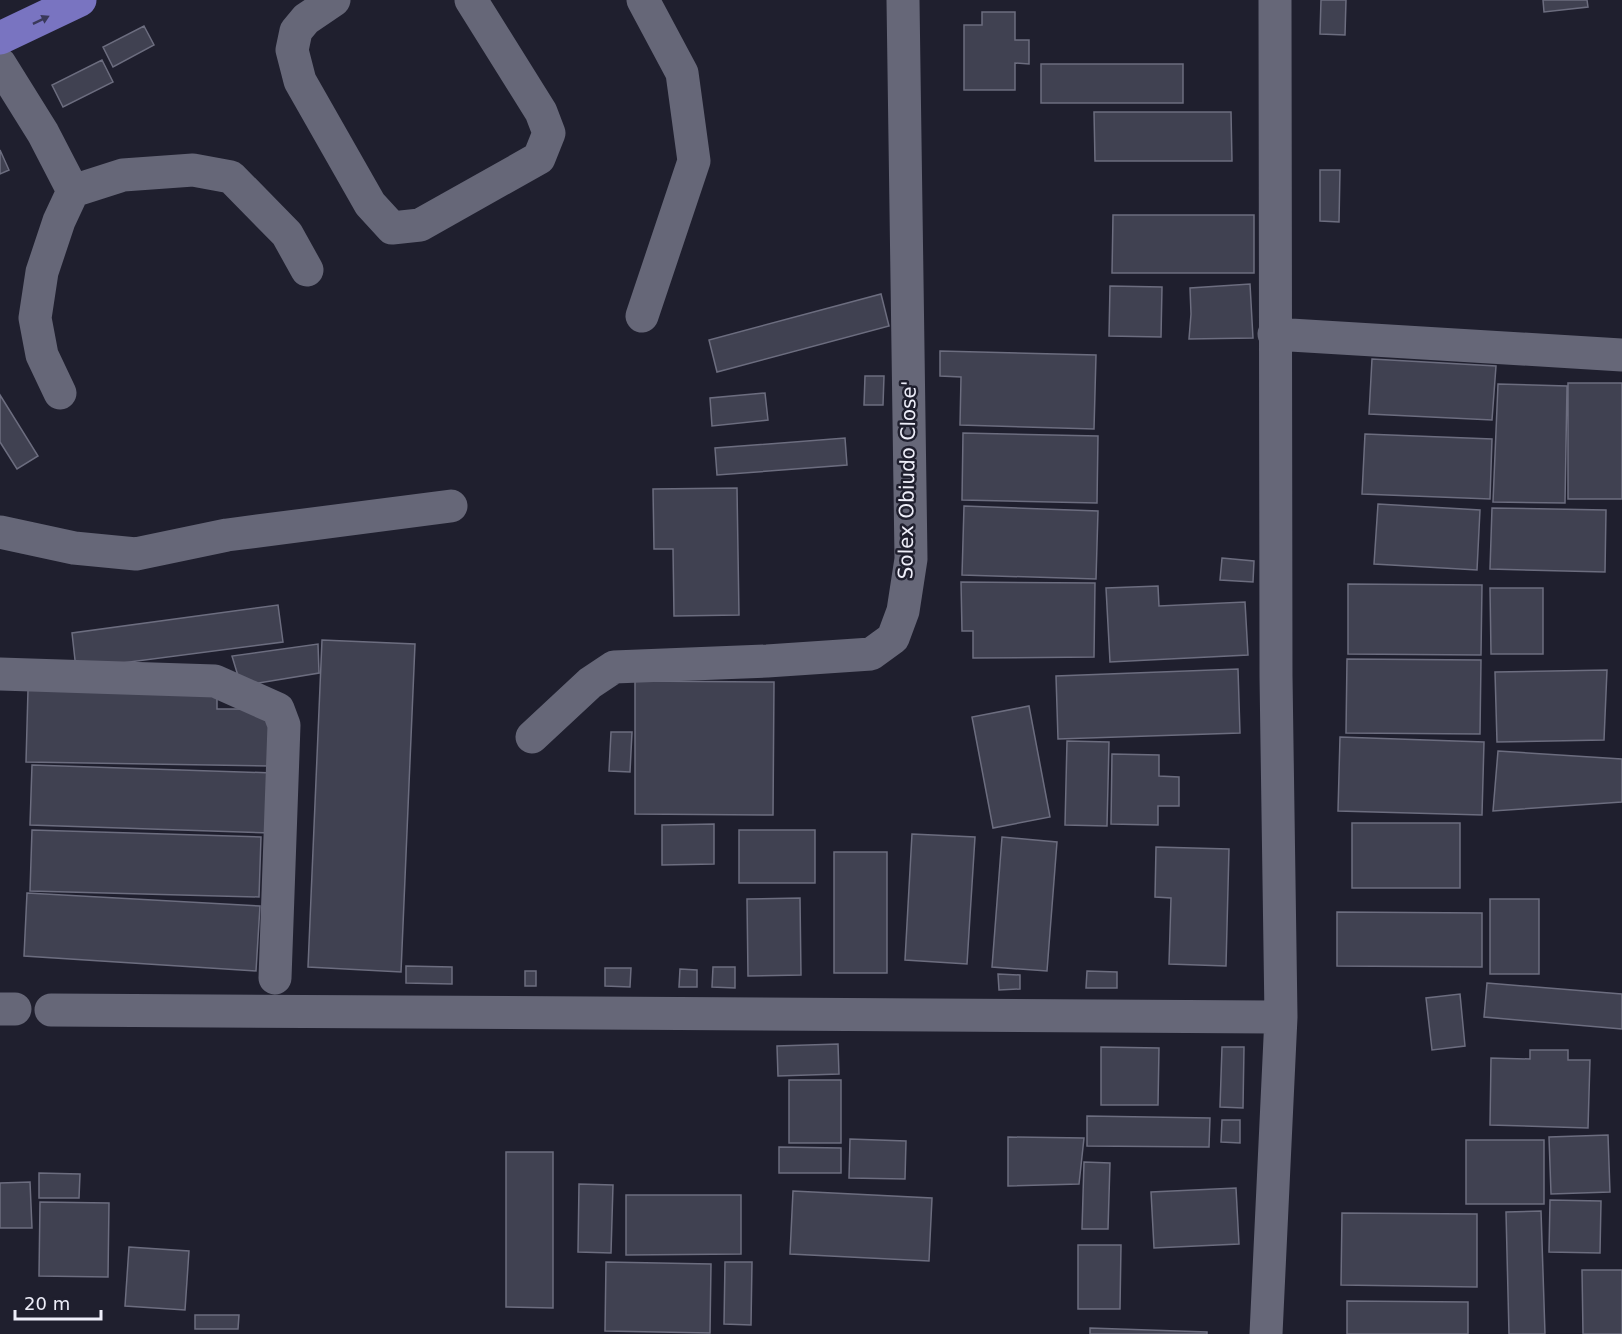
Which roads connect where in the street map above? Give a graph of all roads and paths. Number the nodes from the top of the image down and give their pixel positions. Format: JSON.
{"nodes":[{"id":1,"x":80,"y":0,"type":"edge"},
{"id":2,"x":334,"y":0,"type":"edge"},
{"id":3,"x":471,"y":0,"type":"edge"},
{"id":4,"x":643,"y":0,"type":"edge"},
{"id":5,"x":903,"y":0,"type":"edge"},
{"id":6,"x":1275,"y":0,"type":"edge"},
{"id":7,"x":0,"y":39,"type":"edge"},
{"id":8,"x":0,"y":64,"type":"edge"},
{"id":9,"x":73,"y":191,"type":"junction"},
{"id":10,"x":307,"y":270,"type":"dead end"},
{"id":11,"x":642,"y":316,"type":"dead end"},
{"id":12,"x":1274,"y":334,"type":"junction"},
{"id":13,"x":1622,"y":355,"type":"edge"},
{"id":14,"x":60,"y":393,"type":"dead end"},
{"id":15,"x":451,"y":506,"type":"dead end"},
{"id":16,"x":0,"y":532,"type":"edge"},
{"id":17,"x":0,"y":674,"type":"edge"},
{"id":18,"x":532,"y":737,"type":"dead end"},
{"id":19,"x":275,"y":978,"type":"dead end"},
{"id":20,"x":51,"y":1011,"type":"dead end"},
{"id":21,"x":1281,"y":1017,"type":"junction"},
{"id":22,"x":1266,"y":1334,"type":"edge"}],
"edges":[{"from":7,"to":1,"type":"main road","one_way":true},
{"from":2,"to":3,"type":"street"},
{"from":4,"to":11,"type":"street"},
{"from":5,"to":18,"type":"street","name":"Solex Obiudo Close'"},
{"from":6,"to":12,"type":"street"},
{"from":8,"to":9,"type":"street"},
{"from":9,"to":10,"type":"street"},
{"from":9,"to":14,"type":"street"},
{"from":12,"to":13,"type":"street"},
{"from":12,"to":21,"type":"street"},
{"from":15,"to":16,"type":"street"},
{"from":17,"to":19,"type":"street"},
{"from":20,"to":21,"type":"street"},
{"from":21,"to":22,"type":"street"}]}
